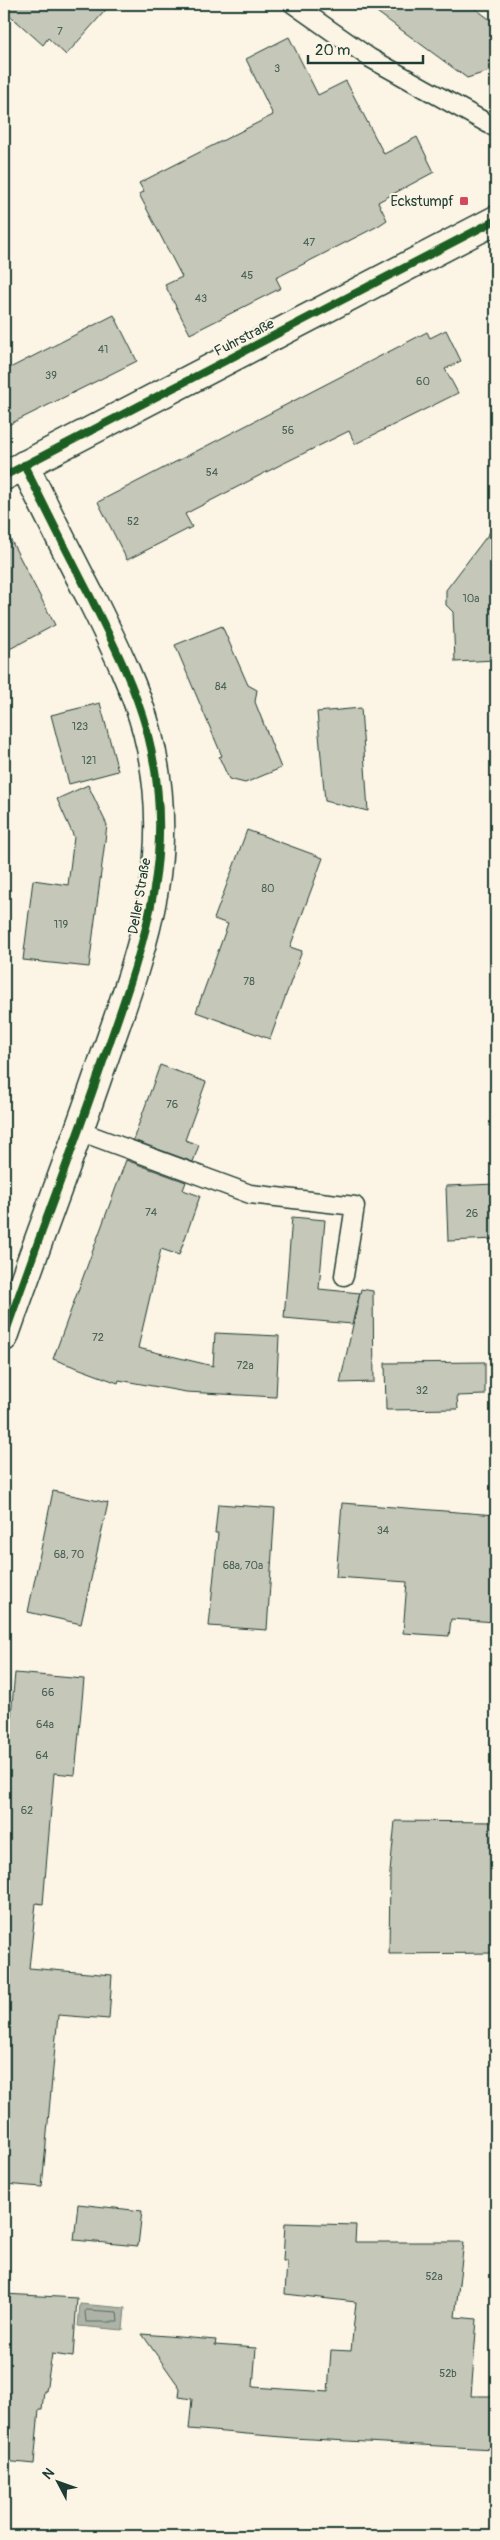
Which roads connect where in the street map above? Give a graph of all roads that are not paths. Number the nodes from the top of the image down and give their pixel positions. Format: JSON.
{"nodes":[{"id":1,"x":293,"y":4,"type":"edge"},
{"id":2,"x":496,"y":128,"type":"edge"},
{"id":3,"x":496,"y":220,"type":"edge"},
{"id":4,"x":14,"y":470,"type":"edge"},
{"id":5,"x":79,"y":1131,"type":"junction"},
{"id":6,"x":344,"y":1276,"type":"dead end"},
{"id":7,"x":4,"y":1337,"type":"edge"}],
"edges":[{"from":1,"to":2,"type":"lane"},
{"from":3,"to":4,"type":"street","name":"Fuhrstraße"},
{"from":4,"to":5,"type":"street","name":"Deller Straße"},
{"from":5,"to":6,"type":"lane"},
{"from":5,"to":7,"type":"street","name":"Deller Straße"}]}
